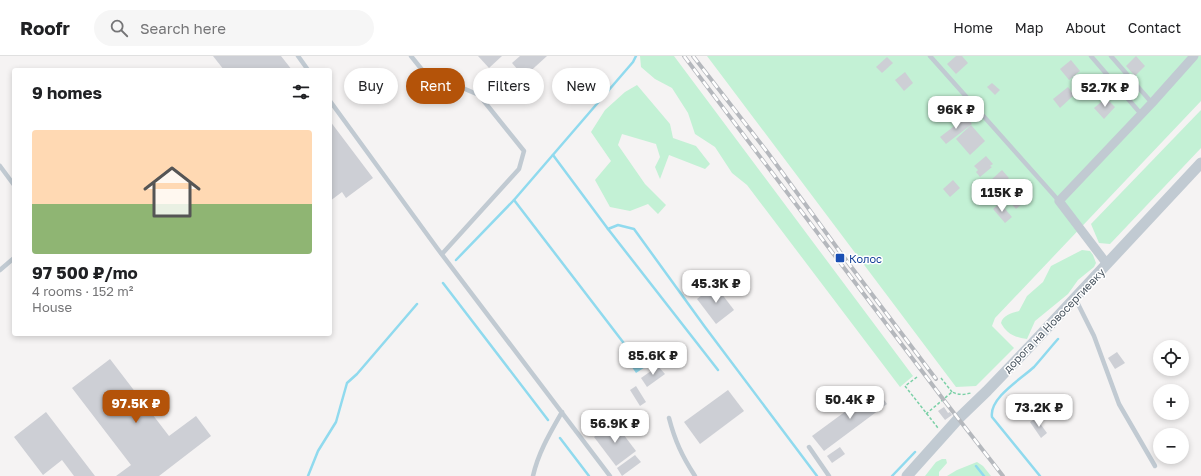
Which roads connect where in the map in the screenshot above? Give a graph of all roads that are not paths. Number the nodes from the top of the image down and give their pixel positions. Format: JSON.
{"nodes":[{"id":1,"x":298,"y":56,"type":"edge"},
{"id":2,"x":411,"y":56,"type":"edge"},
{"id":3,"x":930,"y":56,"type":"edge"},
{"id":4,"x":1091,"y":56,"type":"edge"},
{"id":5,"x":1112,"y":56,"type":"edge"},
{"id":6,"x":1194,"y":56,"type":"edge"},
{"id":7,"x":307,"y":68,"type":"edge"},
{"id":8,"x":332,"y":103,"type":"edge"},
{"id":9,"x":1152,"y":103,"type":"junction"},
{"id":10,"x":1141,"y":114,"type":"junction"},
{"id":11,"x":1201,"y":162,"type":"edge"},
{"id":12,"x":0,"y":166,"type":"edge"},
{"id":13,"x":12,"y":182,"type":"edge"},
{"id":14,"x":1059,"y":201,"type":"junction"},
{"id":15,"x":442,"y":254,"type":"junction"},
{"id":16,"x":12,"y":260,"type":"edge"},
{"id":17,"x":1107,"y":264,"type":"junction"},
{"id":18,"x":0,"y":270,"type":"edge"},
{"id":19,"x":1075,"y":298,"type":"junction"},
{"id":20,"x":562,"y":412,"type":"junction"},
{"id":21,"x":669,"y":418,"type":"dead end"},
{"id":22,"x":809,"y":447,"type":"dead end"},
{"id":23,"x":1155,"y":466,"type":"dead end"},
{"id":24,"x":533,"y":476,"type":"edge"},
{"id":25,"x":610,"y":476,"type":"edge"},
{"id":26,"x":695,"y":476,"type":"edge"},
{"id":27,"x":829,"y":476,"type":"edge"},
{"id":28,"x":907,"y":476,"type":"edge"}],
"edges":[{"from":1,"to":7,"type":"lane"},
{"from":2,"to":15,"type":"lane"},
{"from":3,"to":14,"type":"lane"},
{"from":4,"to":10,"type":"lane"},
{"from":5,"to":9,"type":"lane"},
{"from":6,"to":9,"type":"street"},
{"from":8,"to":15,"type":"lane"},
{"from":9,"to":10,"type":"street"},
{"from":10,"to":14,"type":"street"},
{"from":11,"to":17,"type":"street","name":"дорога на Новосергиевку"},
{"from":12,"to":13,"type":"lane"},
{"from":14,"to":17,"type":"street"},
{"from":15,"to":20,"type":"lane"},
{"from":16,"to":18,"type":"lane"},
{"from":17,"to":19,"type":"street","name":"дорога на Новосергиевку"},
{"from":19,"to":23,"type":"lane"},
{"from":19,"to":28,"type":"street","name":"дорога на Новосергиевку"},
{"from":20,"to":24,"type":"lane"},
{"from":20,"to":25,"type":"lane"},
{"from":21,"to":26,"type":"lane"},
{"from":22,"to":27,"type":"lane"}]}
